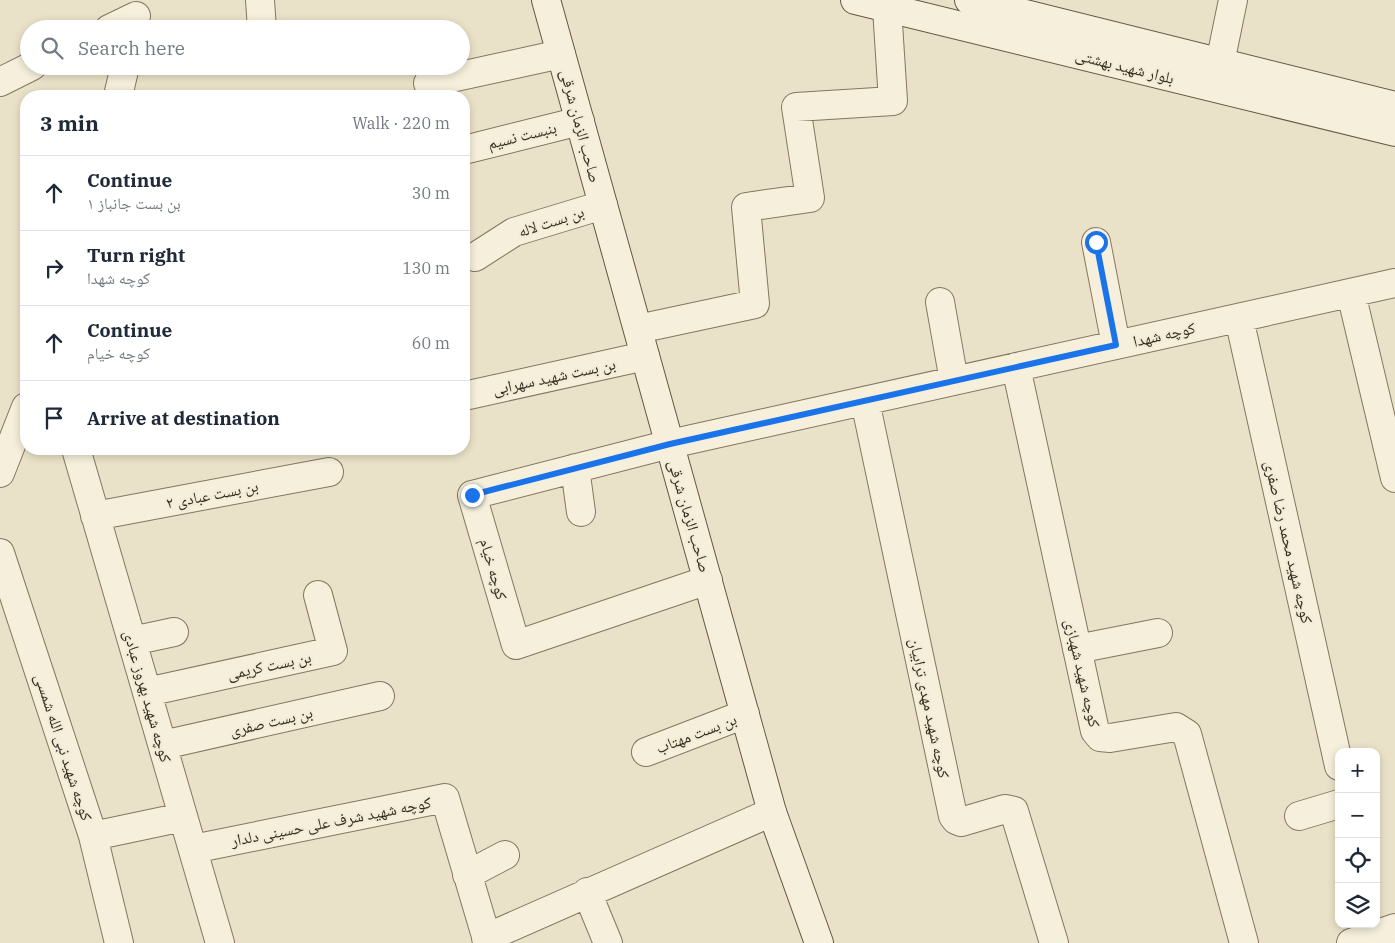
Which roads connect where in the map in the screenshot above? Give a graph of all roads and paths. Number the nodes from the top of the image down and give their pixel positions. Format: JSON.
{"nodes":[{"id":1,"x":260,"y":0,"type":"edge"},
{"id":2,"x":546,"y":0,"type":"edge"},
{"id":3,"x":855,"y":0,"type":"edge"},
{"id":4,"x":1232,"y":0,"type":"edge"},
{"id":5,"x":975,"y":1,"type":"edge"},
{"id":6,"x":1020,"y":6,"type":"edge"},
{"id":7,"x":887,"y":8,"type":"junction"},
{"id":8,"x":261,"y":20,"type":"edge"},
{"id":9,"x":561,"y":54,"type":"junction"},
{"id":10,"x":1220,"y":63,"type":"junction"},
{"id":11,"x":20,"y":72,"type":"edge"},
{"id":12,"x":470,"y":74,"type":"edge"},
{"id":13,"x":123,"y":75,"type":"edge"},
{"id":14,"x":465,"y":75,"type":"edge"},
{"id":15,"x":0,"y":82,"type":"edge"},
{"id":16,"x":428,"y":83,"type":"dead end"},
{"id":17,"x":119,"y":90,"type":"edge"},
{"id":18,"x":1395,"y":106,"type":"edge"},
{"id":19,"x":580,"y":121,"type":"junction"},
{"id":20,"x":1395,"y":132,"type":"edge"},
{"id":21,"x":470,"y":148,"type":"edge"},
{"id":22,"x":603,"y":205,"type":"junction"},
{"id":23,"x":1096,"y":242,"type":"dead end"},
{"id":24,"x":475,"y":257,"type":"dead end"},
{"id":25,"x":1395,"y":283,"type":"edge"},
{"id":26,"x":1351,"y":293,"type":"junction"},
{"id":27,"x":940,"y":302,"type":"dead end"},
{"id":28,"x":1239,"y":318,"type":"junction"},
{"id":29,"x":638,"y":329,"type":"junction"},
{"id":30,"x":1116,"y":345,"type":"junction"},
{"id":31,"x":645,"y":356,"type":"junction"},
{"id":32,"x":1016,"y":367,"type":"junction"},
{"id":33,"x":954,"y":381,"type":"junction"},
{"id":34,"x":470,"y":395,"type":"edge"},
{"id":35,"x":865,"y":401,"type":"junction"},
{"id":36,"x":20,"y":422,"type":"edge"},
{"id":37,"x":670,"y":444,"type":"junction"},
{"id":38,"x":78,"y":455,"type":"edge"},
{"id":39,"x":575,"y":468,"type":"junction"},
{"id":40,"x":330,"y":472,"type":"dead end"},
{"id":41,"x":0,"y":473,"type":"edge"},
{"id":42,"x":1395,"y":478,"type":"edge"},
{"id":43,"x":581,"y":512,"type":"dead end"},
{"id":44,"x":95,"y":516,"type":"junction"},
{"id":45,"x":0,"y":553,"type":"edge"},
{"id":46,"x":708,"y":580,"type":"junction"},
{"id":47,"x":318,"y":595,"type":"dead end"},
{"id":48,"x":174,"y":632,"type":"dead end"},
{"id":49,"x":1158,"y":633,"type":"dead end"},
{"id":50,"x":132,"y":641,"type":"junction"},
{"id":51,"x":1077,"y":648,"type":"junction"},
{"id":52,"x":147,"y":692,"type":"junction"},
{"id":53,"x":380,"y":696,"type":"dead end"},
{"id":54,"x":745,"y":714,"type":"junction"},
{"id":55,"x":162,"y":745,"type":"junction"},
{"id":56,"x":1335,"y":748,"type":"edge"},
{"id":57,"x":646,"y":752,"type":"dead end"},
{"id":58,"x":1335,"y":805,"type":"edge"},
{"id":59,"x":772,"y":812,"type":"junction"},
{"id":60,"x":1299,"y":816,"type":"dead end"},
{"id":61,"x":183,"y":817,"type":"junction"},
{"id":62,"x":94,"y":836,"type":"junction"},
{"id":63,"x":193,"y":849,"type":"junction"},
{"id":64,"x":505,"y":855,"type":"dead end"},
{"id":65,"x":467,"y":875,"type":"junction"},
{"id":66,"x":586,"y":892,"type":"junction"},
{"id":67,"x":1382,"y":929,"type":"edge"},
{"id":68,"x":487,"y":940,"type":"edge"},
{"id":69,"x":119,"y":943,"type":"edge"},
{"id":70,"x":220,"y":943,"type":"edge"},
{"id":71,"x":608,"y":943,"type":"edge"},
{"id":72,"x":819,"y":943,"type":"edge"},
{"id":73,"x":1054,"y":943,"type":"edge"},
{"id":74,"x":1244,"y":943,"type":"edge"},
{"id":75,"x":1351,"y":943,"type":"edge"}],
"edges":[{"from":1,"to":8,"type":"street"},
{"from":2,"to":9,"type":"street","name":"صاحب الزمان شرقی"},
{"from":3,"to":7,"type":"street","name":"بلوار شهید بهشتی"},
{"from":4,"to":10,"type":"street"},
{"from":5,"to":6,"type":"street","name":"بلوار شهید بهشتی"},
{"from":6,"to":10,"type":"street","name":"بلوار شهید بهشتی"},
{"from":7,"to":20,"type":"street","name":"بلوار شهید بهشتی"},
{"from":7,"to":29,"type":"street"},
{"from":9,"to":12,"type":"street"},
{"from":9,"to":19,"type":"street","name":"صاحب الزمان شرقی"},
{"from":10,"to":18,"type":"street","name":"بلوار شهید بهشتی"},
{"from":11,"to":15,"type":"street"},
{"from":13,"to":17,"type":"street"},
{"from":14,"to":16,"type":"street"},
{"from":19,"to":21,"type":"street","name":"بنبست نسیم"},
{"from":19,"to":22,"type":"street","name":"صاحب الزمان شرقی"},
{"from":22,"to":24,"type":"street","name":"بن بست لاله"},
{"from":22,"to":29,"type":"street","name":"صاحب الزمان شرقی"},
{"from":23,"to":30,"type":"street"},
{"from":25,"to":26,"type":"street","name":"کوچه شهدا"},
{"from":26,"to":28,"type":"street","name":"کوچه شهدا"},
{"from":26,"to":42,"type":"street"},
{"from":27,"to":33,"type":"street"},
{"from":28,"to":30,"type":"street","name":"کوچه شهدا"},
{"from":28,"to":56,"type":"street","name":"کوچه شهید محمد رضا صفری"},
{"from":29,"to":31,"type":"street","name":"صاحب الزمان شرقی"},
{"from":30,"to":32,"type":"street","name":"کوچه شهدا"},
{"from":31,"to":34,"type":"street","name":"بن بست شهید سهرابی"},
{"from":31,"to":37,"type":"street","name":"صاحب الزمان شرقی"},
{"from":32,"to":33,"type":"street","name":"کوچه شهدا"},
{"from":32,"to":51,"type":"street","name":"کوچه شهید شهبازی"},
{"from":33,"to":35,"type":"street","name":"کوچه شهدا"},
{"from":35,"to":37,"type":"street","name":"کوچه شهدا"},
{"from":35,"to":73,"type":"street","name":"کوچه شهید مهدی ترابیان"},
{"from":36,"to":41,"type":"street"},
{"from":37,"to":39,"type":"street","name":"کوچه خیام"},
{"from":37,"to":46,"type":"street","name":"صاحب الزمان شرقی"},
{"from":38,"to":44,"type":"street","name":"کوچه شهید بهروز عبادی"},
{"from":39,"to":43,"type":"street"},
{"from":39,"to":46,"type":"street","name":"کوچه خیام"},
{"from":40,"to":44,"type":"street","name":"بن بست عبادی ۲"},
{"from":44,"to":50,"type":"street","name":"کوچه شهید بهروز عبادی"},
{"from":45,"to":62,"type":"street","name":"کوچه شهید نبی الله شمسی"},
{"from":46,"to":54,"type":"street","name":"صاحب الزمان شرقی"},
{"from":47,"to":52,"type":"street","name":"بن بست کریمی"},
{"from":48,"to":50,"type":"street"},
{"from":49,"to":51,"type":"street"},
{"from":50,"to":52,"type":"street","name":"کوچه شهید بهروز عبادی"},
{"from":51,"to":74,"type":"street","name":"کوچه شهید شهبازی"},
{"from":52,"to":55,"type":"street","name":"کوچه شهید بهروز عبادی"},
{"from":53,"to":55,"type":"street","name":"بن بست صفری"},
{"from":54,"to":57,"type":"street","name":"بن بست مهتاب"},
{"from":54,"to":59,"type":"street","name":"صاحب الزمان شرقی"},
{"from":55,"to":61,"type":"street","name":"کوچه شهید بهروز عبادی"},
{"from":58,"to":60,"type":"street"},
{"from":59,"to":66,"type":"street","name":"کوچه شهید شرف علی حسینی دلدار"},
{"from":59,"to":72,"type":"street","name":"صاحب الزمان شرقی"},
{"from":61,"to":62,"type":"street"},
{"from":61,"to":63,"type":"street","name":"کوچه شهید بهروز عبادی"},
{"from":62,"to":69,"type":"street","name":"کوچه شهید نبی الله شمسی"},
{"from":63,"to":65,"type":"street","name":"کوچه شهید شرف علی حسینی دلدار"},
{"from":63,"to":70,"type":"street","name":"کوچه شهید بهروز عبادی"},
{"from":64,"to":65,"type":"street"},
{"from":65,"to":68,"type":"street","name":"کوچه شهید شرف علی حسینی دلدار"},
{"from":66,"to":68,"type":"street","name":"کوچه شهید شرف علی حسینی دلدار"},
{"from":66,"to":71,"type":"street"},
{"from":67,"to":75,"type":"street"}]}
